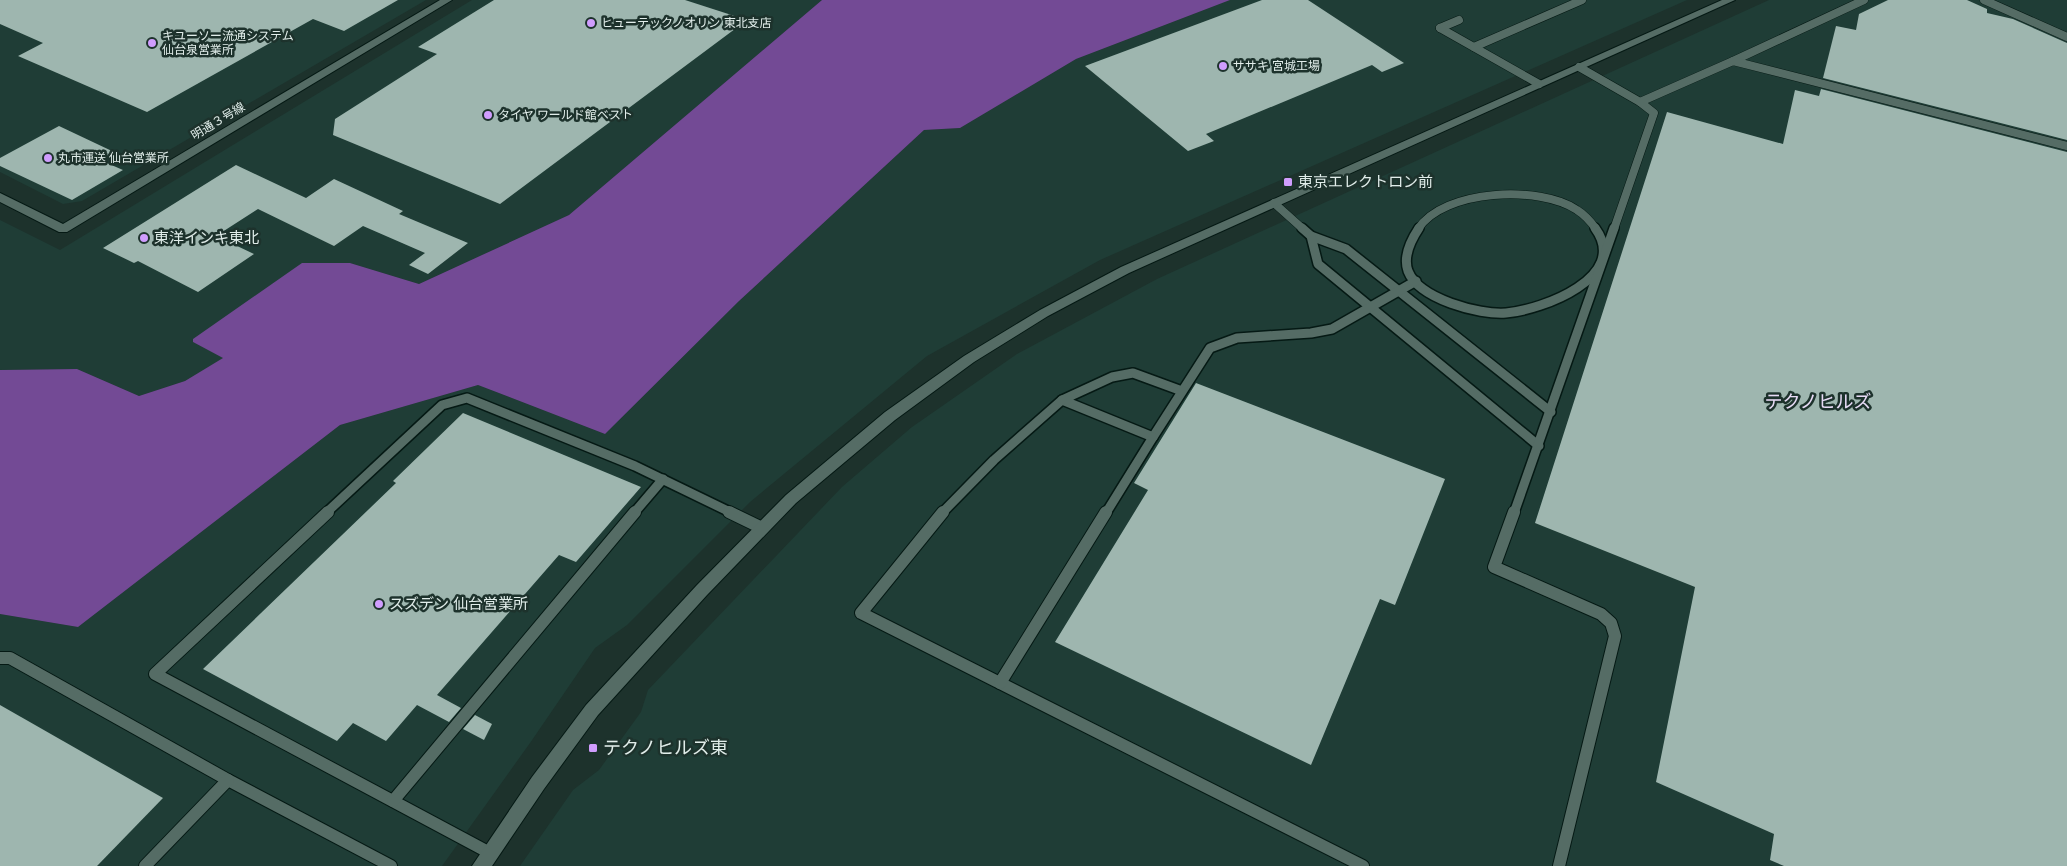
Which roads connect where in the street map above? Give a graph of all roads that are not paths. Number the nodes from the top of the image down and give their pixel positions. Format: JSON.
{"nodes":[{"id":1,"x":447,"y":0,"type":"edge"},
{"id":2,"x":1582,"y":0,"type":"edge"},
{"id":3,"x":1730,"y":0,"type":"edge"},
{"id":4,"x":1864,"y":0,"type":"edge"},
{"id":5,"x":1984,"y":0,"type":"edge"},
{"id":6,"x":1459,"y":20,"type":"dead end"},
{"id":7,"x":2067,"y":37,"type":"edge"},
{"id":8,"x":1474,"y":47,"type":"junction"},
{"id":9,"x":1733,"y":62,"type":"junction"},
{"id":10,"x":1579,"y":67,"type":"junction"},
{"id":11,"x":1539,"y":84,"type":"junction"},
{"id":12,"x":1640,"y":102,"type":"junction"},
{"id":13,"x":2067,"y":146,"type":"edge"},
{"id":14,"x":0,"y":197,"type":"edge"},
{"id":15,"x":1274,"y":203,"type":"junction"},
{"id":16,"x":1311,"y":236,"type":"junction"},
{"id":17,"x":1602,"y":261,"type":"junction"},
{"id":18,"x":1416,"y":281,"type":"junction"},
{"id":19,"x":1398,"y":292,"type":"junction"},
{"id":20,"x":1369,"y":306,"type":"junction"},
{"id":21,"x":1182,"y":391,"type":"junction"},
{"id":22,"x":1062,"y":400,"type":"junction"},
{"id":23,"x":1551,"y":412,"type":"junction"},
{"id":24,"x":1153,"y":437,"type":"junction"},
{"id":25,"x":1539,"y":446,"type":"junction"},
{"id":26,"x":663,"y":479,"type":"junction"},
{"id":27,"x":762,"y":528,"type":"junction"},
{"id":28,"x":0,"y":658,"type":"edge"},
{"id":29,"x":1000,"y":683,"type":"junction"},
{"id":30,"x":228,"y":780,"type":"junction"},
{"id":31,"x":393,"y":802,"type":"junction"},
{"id":32,"x":490,"y":853,"type":"junction"},
{"id":33,"x":144,"y":866,"type":"edge"},
{"id":34,"x":391,"y":866,"type":"edge"},
{"id":35,"x":482,"y":866,"type":"edge"},
{"id":36,"x":1364,"y":866,"type":"edge"},
{"id":37,"x":1559,"y":866,"type":"edge"}],
"edges":[{"from":1,"to":14,"type":"street","name":"明通３号線"},
{"from":2,"to":8,"type":"lane"},
{"from":3,"to":10,"type":"street"},
{"from":4,"to":9,"type":"lane"},
{"from":5,"to":7,"type":"lane"},
{"from":6,"to":8,"type":"lane"},
{"from":8,"to":11,"type":"lane"},
{"from":9,"to":12,"type":"lane"},
{"from":9,"to":13,"type":"lane"},
{"from":10,"to":11,"type":"street"},
{"from":10,"to":12,"type":"lane"},
{"from":11,"to":15,"type":"street"},
{"from":12,"to":17,"type":"lane"},
{"from":15,"to":16,"type":"lane"},
{"from":15,"to":27,"type":"street"},
{"from":16,"to":19,"type":"lane"},
{"from":16,"to":20,"type":"lane"},
{"from":17,"to":18,"type":"lane"},
{"from":17,"to":18,"type":"lane"},
{"from":17,"to":23,"type":"lane"},
{"from":18,"to":19,"type":"lane"},
{"from":19,"to":20,"type":"lane"},
{"from":19,"to":23,"type":"lane"},
{"from":20,"to":21,"type":"lane"},
{"from":20,"to":25,"type":"lane"},
{"from":21,"to":22,"type":"lane"},
{"from":21,"to":24,"type":"lane"},
{"from":22,"to":24,"type":"lane"},
{"from":22,"to":29,"type":"lane"},
{"from":23,"to":25,"type":"lane"},
{"from":24,"to":29,"type":"lane"},
{"from":25,"to":37,"type":"lane"},
{"from":26,"to":27,"type":"lane"},
{"from":26,"to":31,"type":"lane"},
{"from":26,"to":31,"type":"lane"},
{"from":27,"to":32,"type":"street"},
{"from":28,"to":30,"type":"lane"},
{"from":29,"to":36,"type":"lane"},
{"from":30,"to":33,"type":"lane"},
{"from":30,"to":34,"type":"lane"},
{"from":31,"to":32,"type":"lane"},
{"from":32,"to":35,"type":"street"}]}
